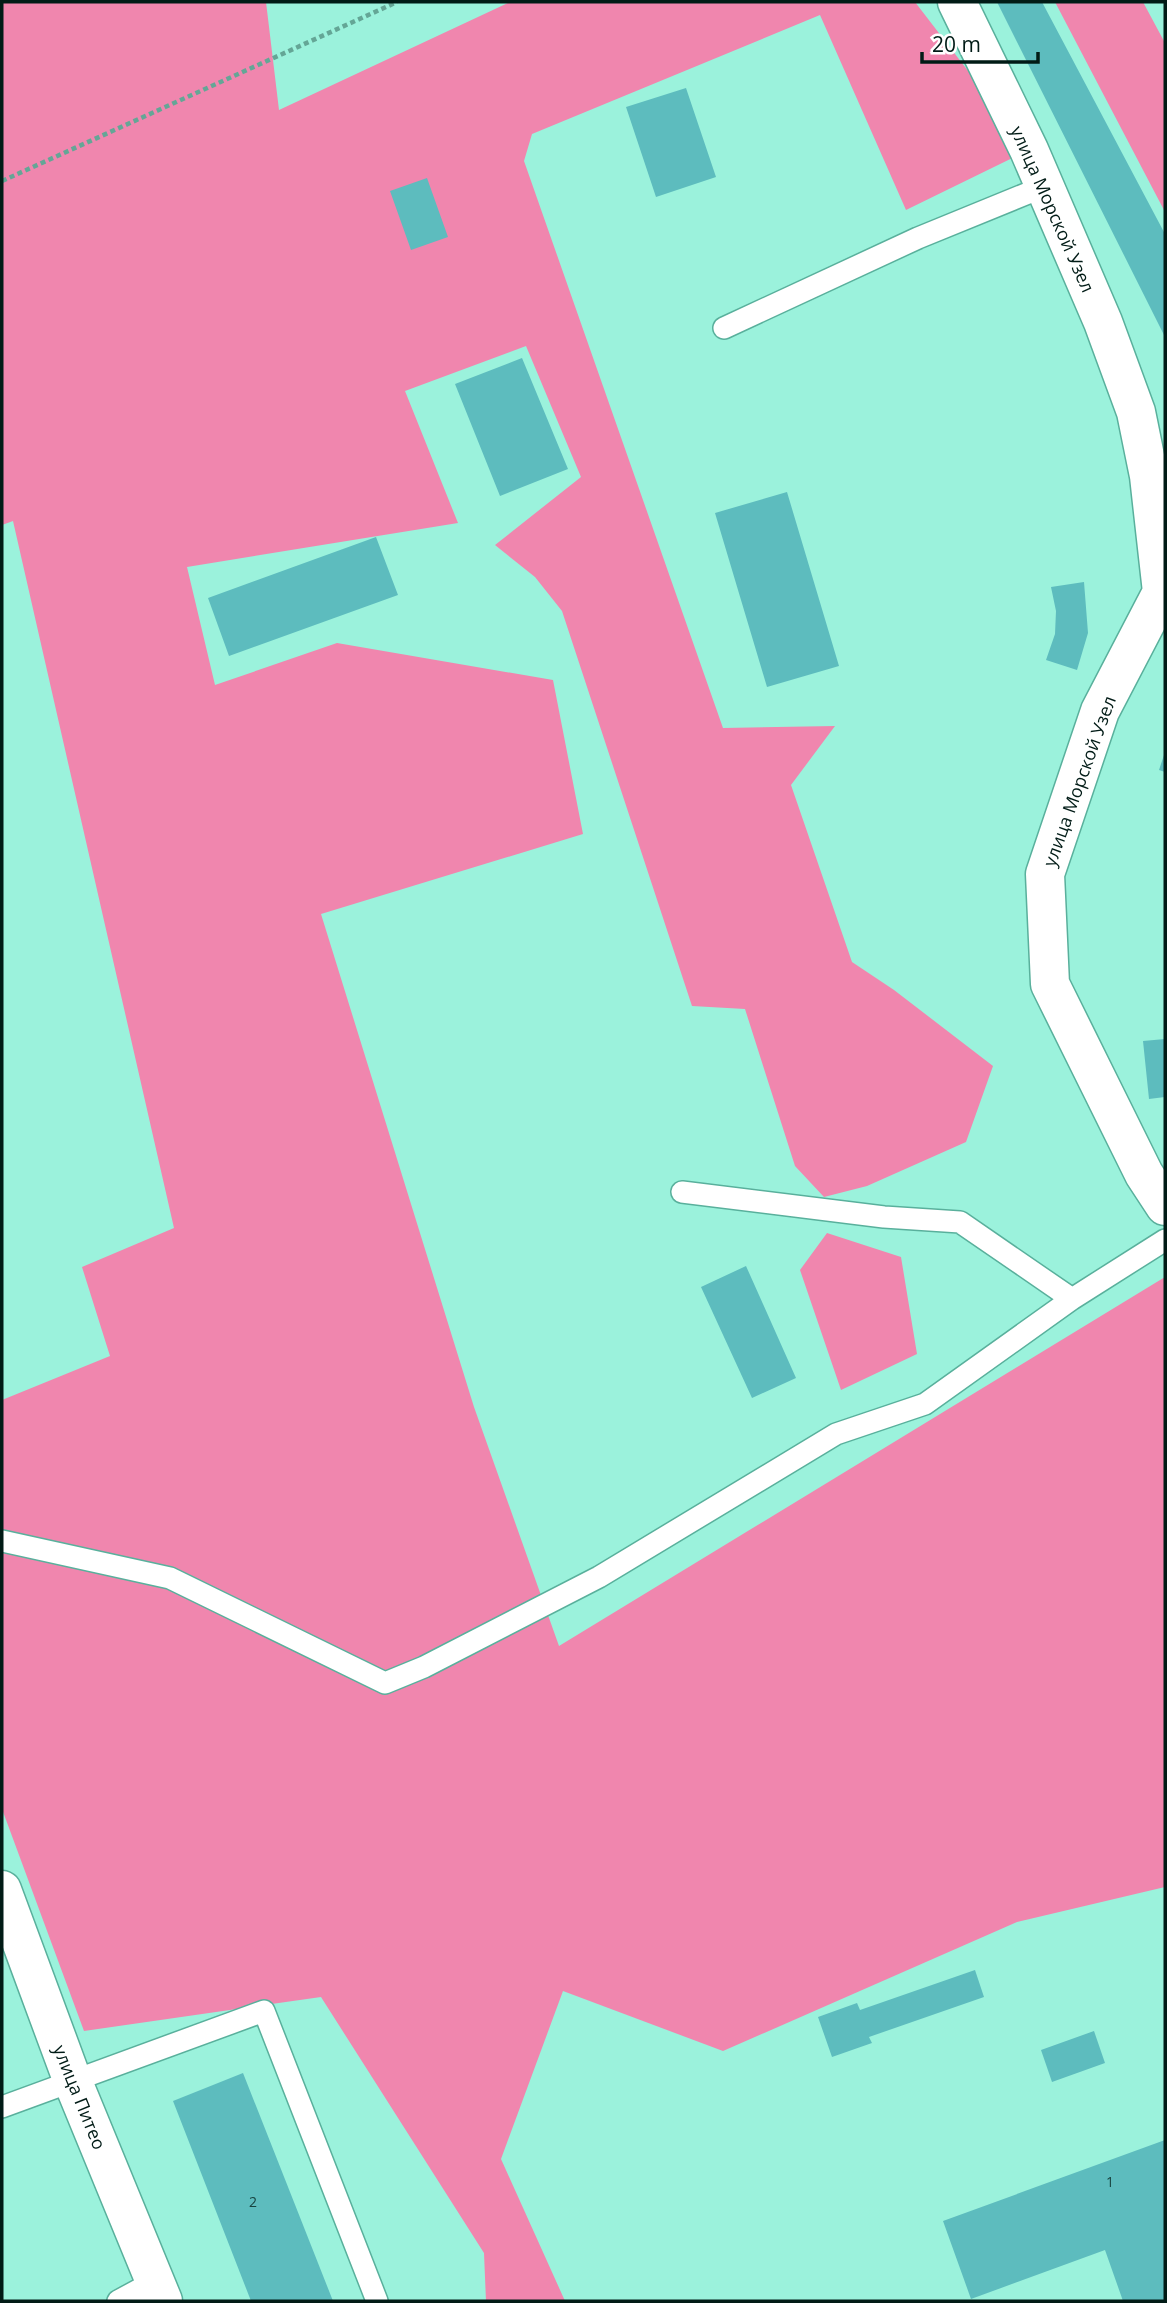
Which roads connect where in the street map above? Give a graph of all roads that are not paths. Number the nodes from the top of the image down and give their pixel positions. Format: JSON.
{"nodes":[{"id":1,"x":957,"y":2,"type":"edge"},
{"id":2,"x":1043,"y":187,"type":"junction"},
{"id":3,"x":724,"y":328,"type":"dead end"},
{"id":4,"x":682,"y":1192,"type":"dead end"},
{"id":5,"x":1165,"y":1206,"type":"edge"},
{"id":6,"x":1165,"y":1240,"type":"edge"},
{"id":7,"x":1072,"y":1299,"type":"junction"},
{"id":8,"x":2,"y":1541,"type":"edge"},
{"id":9,"x":2,"y":1890,"type":"edge"},
{"id":10,"x":73,"y":2082,"type":"junction"},
{"id":11,"x":2,"y":2107,"type":"edge"},
{"id":12,"x":159,"y":2291,"type":"edge"},
{"id":13,"x":118,"y":2301,"type":"edge"},
{"id":14,"x":377,"y":2301,"type":"edge"}],
"edges":[{"from":1,"to":2,"type":"street","name":"улица Морской Узел"},
{"from":2,"to":3,"type":"lane"},
{"from":2,"to":5,"type":"street","name":"улица Морской Узел"},
{"from":4,"to":7,"type":"lane"},
{"from":6,"to":7,"type":"lane"},
{"from":7,"to":8,"type":"lane"},
{"from":9,"to":10,"type":"street","name":"улица Питео"},
{"from":10,"to":11,"type":"lane"},
{"from":10,"to":12,"type":"street","name":"улица Питео"},
{"from":10,"to":14,"type":"lane"},
{"from":12,"to":13,"type":"lane"}]}
